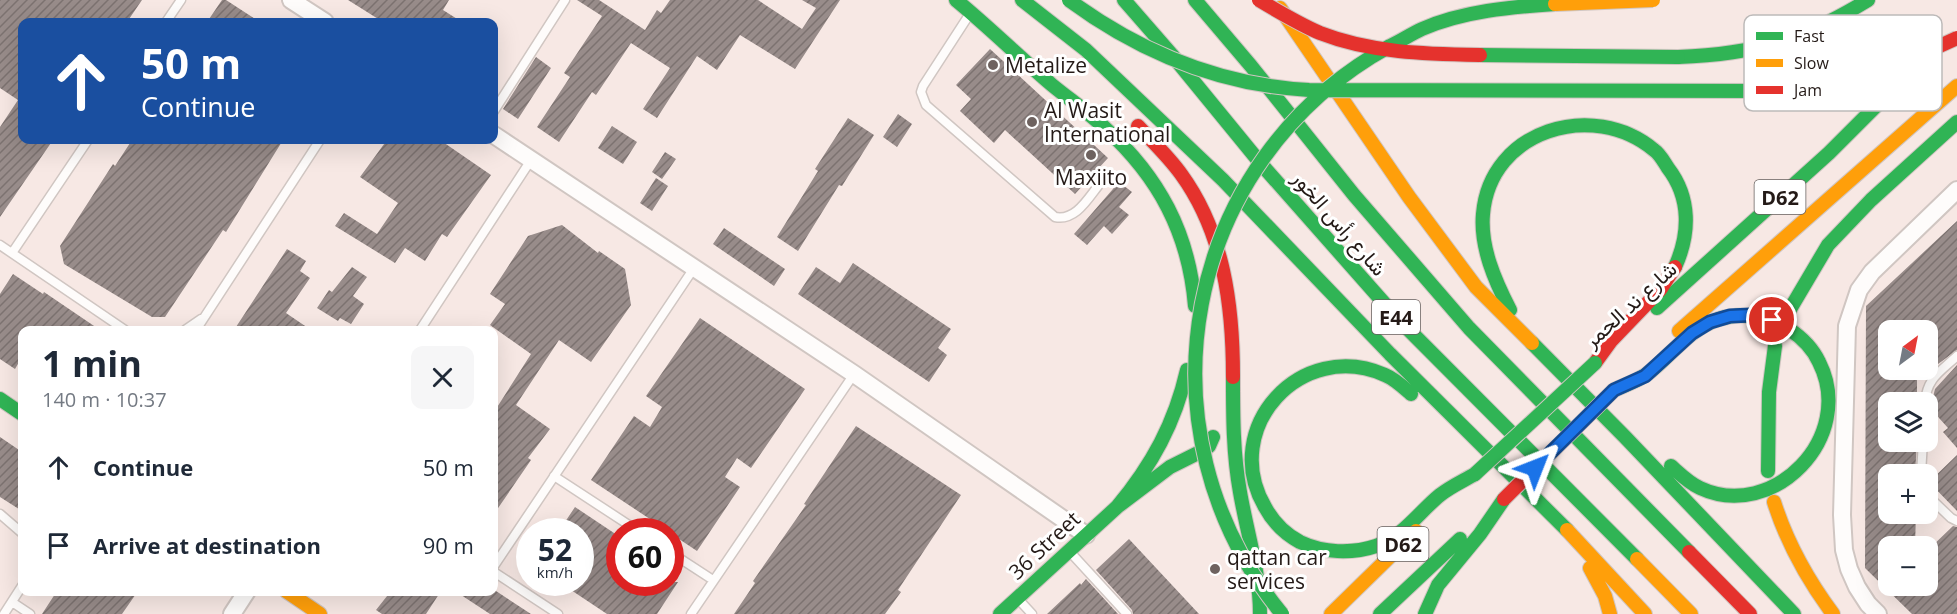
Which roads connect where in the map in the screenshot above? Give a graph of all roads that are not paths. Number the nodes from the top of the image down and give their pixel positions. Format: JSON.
{"nodes":[{"id":1,"x":182,"y":0,"type":"edge"},
{"id":2,"x":291,"y":0,"type":"edge"},
{"id":3,"x":565,"y":0,"type":"edge"},
{"id":4,"x":956,"y":0,"type":"edge"},
{"id":5,"x":1017,"y":0,"type":"edge"},
{"id":6,"x":1022,"y":0,"type":"edge"},
{"id":7,"x":1069,"y":0,"type":"edge"},
{"id":8,"x":1124,"y":0,"type":"edge"},
{"id":9,"x":1195,"y":0,"type":"edge"},
{"id":10,"x":1259,"y":0,"type":"edge"},
{"id":11,"x":1274,"y":0,"type":"edge"},
{"id":12,"x":1653,"y":0,"type":"edge"},
{"id":13,"x":1868,"y":0,"type":"edge"},
{"id":14,"x":971,"y":12,"type":"junction"},
{"id":15,"x":1840,"y":15,"type":"edge"},
{"id":16,"x":169,"y":18,"type":"edge"},
{"id":17,"x":319,"y":18,"type":"edge"},
{"id":18,"x":1957,"y":24,"type":"edge"},
{"id":19,"x":1957,"y":38,"type":"edge"},
{"id":20,"x":1942,"y":39,"type":"edge"},
{"id":21,"x":1942,"y":45,"type":"edge"},
{"id":22,"x":1065,"y":51,"type":"dead end"},
{"id":23,"x":1744,"y":52,"type":"edge"},
{"id":24,"x":1957,"y":86,"type":"edge"},
{"id":25,"x":1744,"y":91,"type":"edge"},
{"id":26,"x":1942,"y":99,"type":"edge"},
{"id":27,"x":498,"y":105,"type":"edge"},
{"id":28,"x":1871,"y":111,"type":"edge"},
{"id":29,"x":1928,"y":111,"type":"edge"},
{"id":30,"x":1128,"y":115,"type":"dead end"},
{"id":31,"x":1957,"y":122,"type":"edge"},
{"id":32,"x":498,"y":138,"type":"edge"},
{"id":33,"x":85,"y":144,"type":"edge"},
{"id":34,"x":317,"y":144,"type":"edge"},
{"id":35,"x":531,"y":160,"type":"junction"},
{"id":36,"x":1098,"y":186,"type":"dead end"},
{"id":37,"x":1957,"y":190,"type":"edge"},
{"id":38,"x":0,"y":245,"type":"edge"},
{"id":39,"x":12,"y":253,"type":"junction"},
{"id":40,"x":694,"y":268,"type":"junction"},
{"id":41,"x":1790,"y":311,"type":"dead end"},
{"id":42,"x":204,"y":317,"type":"junction"},
{"id":43,"x":120,"y":326,"type":"edge"},
{"id":44,"x":191,"y":326,"type":"edge"},
{"id":45,"x":198,"y":326,"type":"edge"},
{"id":46,"x":423,"y":326,"type":"edge"},
{"id":47,"x":1531,"y":341,"type":"junction"},
{"id":48,"x":1775,"y":346,"type":"dead end"},
{"id":49,"x":1957,"y":356,"type":"edge"},
{"id":50,"x":1595,"y":363,"type":"junction"},
{"id":51,"x":854,"y":374,"type":"junction"},
{"id":52,"x":1614,"y":390,"type":"junction"},
{"id":53,"x":1926,"y":392,"type":"edge"},
{"id":54,"x":0,"y":399,"type":"edge"},
{"id":55,"x":18,"y":411,"type":"edge"},
{"id":56,"x":1175,"y":416,"type":"junction"},
{"id":57,"x":1625,"y":437,"type":"junction"},
{"id":58,"x":1474,"y":438,"type":"junction"},
{"id":59,"x":1768,"y":471,"type":"dead end"},
{"id":60,"x":1475,"y":474,"type":"junction"},
{"id":61,"x":554,"y":476,"type":"junction"},
{"id":62,"x":1504,"y":499,"type":"junction"},
{"id":63,"x":1774,"y":502,"type":"dead end"},
{"id":64,"x":1938,"y":506,"type":"edge"},
{"id":65,"x":1117,"y":507,"type":"junction"},
{"id":66,"x":0,"y":514,"type":"edge"},
{"id":67,"x":618,"y":518,"type":"edge"},
{"id":68,"x":1957,"y":521,"type":"edge"},
{"id":69,"x":1564,"y":526,"type":"junction"},
{"id":70,"x":18,"y":528,"type":"edge"},
{"id":71,"x":1086,"y":535,"type":"junction"},
{"id":72,"x":1069,"y":551,"type":"junction"},
{"id":73,"x":498,"y":560,"type":"edge"},
{"id":74,"x":684,"y":561,"type":"edge"},
{"id":75,"x":498,"y":575,"type":"edge"},
{"id":76,"x":714,"y":580,"type":"junction"},
{"id":77,"x":18,"y":592,"type":"edge"},
{"id":78,"x":244,"y":596,"type":"edge"},
{"id":79,"x":293,"y":596,"type":"edge"},
{"id":80,"x":1017,"y":598,"type":"junction"},
{"id":81,"x":12,"y":602,"type":"junction"},
{"id":82,"x":4,"y":614,"type":"edge"},
{"id":83,"x":30,"y":614,"type":"edge"},
{"id":84,"x":232,"y":614,"type":"edge"},
{"id":85,"x":320,"y":614,"type":"edge"},
{"id":86,"x":558,"y":614,"type":"edge"},
{"id":87,"x":691,"y":614,"type":"edge"},
{"id":88,"x":1000,"y":614,"type":"edge"},
{"id":89,"x":1032,"y":614,"type":"edge"},
{"id":90,"x":1127,"y":614,"type":"edge"},
{"id":91,"x":1260,"y":614,"type":"edge"},
{"id":92,"x":1282,"y":614,"type":"edge"},
{"id":93,"x":1331,"y":614,"type":"edge"},
{"id":94,"x":1380,"y":614,"type":"edge"},
{"id":95,"x":1425,"y":614,"type":"edge"},
{"id":96,"x":1610,"y":614,"type":"edge"},
{"id":97,"x":1645,"y":614,"type":"edge"},
{"id":98,"x":1691,"y":614,"type":"edge"},
{"id":99,"x":1750,"y":614,"type":"edge"},
{"id":100,"x":1794,"y":614,"type":"edge"},
{"id":101,"x":1833,"y":614,"type":"edge"},
{"id":102,"x":1878,"y":614,"type":"edge"}],
"edges":[{"from":1,"to":16,"type":"lane"},
{"from":2,"to":17,"type":"street"},
{"from":3,"to":27,"type":"lane"},
{"from":4,"to":14,"type":"main road"},
{"from":5,"to":22,"type":"main road"},
{"from":6,"to":58,"type":"main road"},
{"from":7,"to":25,"type":"main road","bridge":true},
{"from":8,"to":98,"type":"main road","name":"شارع رأس الخور","number":"E44"},
{"from":9,"to":99,"type":"main road","name":"شارع رأس الخور","number":"E44"},
{"from":10,"to":23,"type":"main road","bridge":true},
{"from":11,"to":47,"type":"main road"},
{"from":12,"to":92,"type":"main road","bridge":true},
{"from":13,"to":15,"type":"main road","bridge":true},
{"from":14,"to":36,"type":"lane"},
{"from":14,"to":56,"type":"main road"},
{"from":18,"to":20,"type":"main road","name":"شارع ند الحمر","number":"D62"},
{"from":19,"to":21,"type":"main road","bridge":true},
{"from":24,"to":26,"type":"main road","number":"D62"},
{"from":28,"to":50,"type":"main road","name":"شارع ند الحمر","number":"D62"},
{"from":29,"to":52,"type":"main road","number":"D62"},
{"from":30,"to":91,"type":"main road"},
{"from":31,"to":41,"type":"main road"},
{"from":32,"to":35,"type":"street"},
{"from":33,"to":39,"type":"lane"},
{"from":34,"to":42,"type":"lane"},
{"from":35,"to":40,"type":"street"},
{"from":35,"to":46,"type":"lane"},
{"from":37,"to":102,"type":"street"},
{"from":38,"to":39,"type":"lane"},
{"from":39,"to":43,"type":"lane"},
{"from":40,"to":51,"type":"street"},
{"from":40,"to":61,"type":"lane"},
{"from":42,"to":44,"type":"lane"},
{"from":42,"to":45,"type":"lane"},
{"from":47,"to":50,"type":"main road"},
{"from":47,"to":57,"type":"main road"},
{"from":48,"to":59,"type":"main road"},
{"from":49,"to":53,"type":"lane"},
{"from":50,"to":60,"type":"main road","name":"شارع ند الحمر","number":"D62","bridge":true},
{"from":51,"to":71,"type":"street"},
{"from":51,"to":76,"type":"lane"},
{"from":52,"to":57,"type":"main road"},
{"from":52,"to":62,"type":"main road","number":"D62","bridge":true},
{"from":54,"to":55,"type":"main road"},
{"from":56,"to":65,"type":"main road"},
{"from":56,"to":65,"type":"main road"},
{"from":57,"to":100,"type":"main road"},
{"from":58,"to":60,"type":"main road"},
{"from":58,"to":69,"type":"main road"},
{"from":60,"to":93,"type":"main road","name":"شارع ند الحمر","number":"D62"},
{"from":61,"to":67,"type":"lane"},
{"from":61,"to":73,"type":"lane"},
{"from":62,"to":94,"type":"main road","number":"D62"},
{"from":62,"to":95,"type":"main road"},
{"from":63,"to":101,"type":"main road"},
{"from":64,"to":68,"type":"lane"},
{"from":65,"to":71,"type":"main road","name":"36 Street"},
{"from":66,"to":70,"type":"lane"},
{"from":69,"to":96,"type":"main road"},
{"from":69,"to":97,"type":"main road"},
{"from":71,"to":72,"type":"main road","name":"36 Street"},
{"from":72,"to":80,"type":"main road","name":"36 Street"},
{"from":72,"to":90,"type":"lane"},
{"from":74,"to":76,"type":"lane"},
{"from":75,"to":86,"type":"lane"},
{"from":76,"to":87,"type":"lane"},
{"from":77,"to":81,"type":"lane"},
{"from":78,"to":84,"type":"street"},
{"from":79,"to":85,"type":"main road"},
{"from":80,"to":88,"type":"main road","name":"36 Street"},
{"from":80,"to":89,"type":"lane"},
{"from":81,"to":82,"type":"lane"},
{"from":81,"to":83,"type":"lane"}]}
